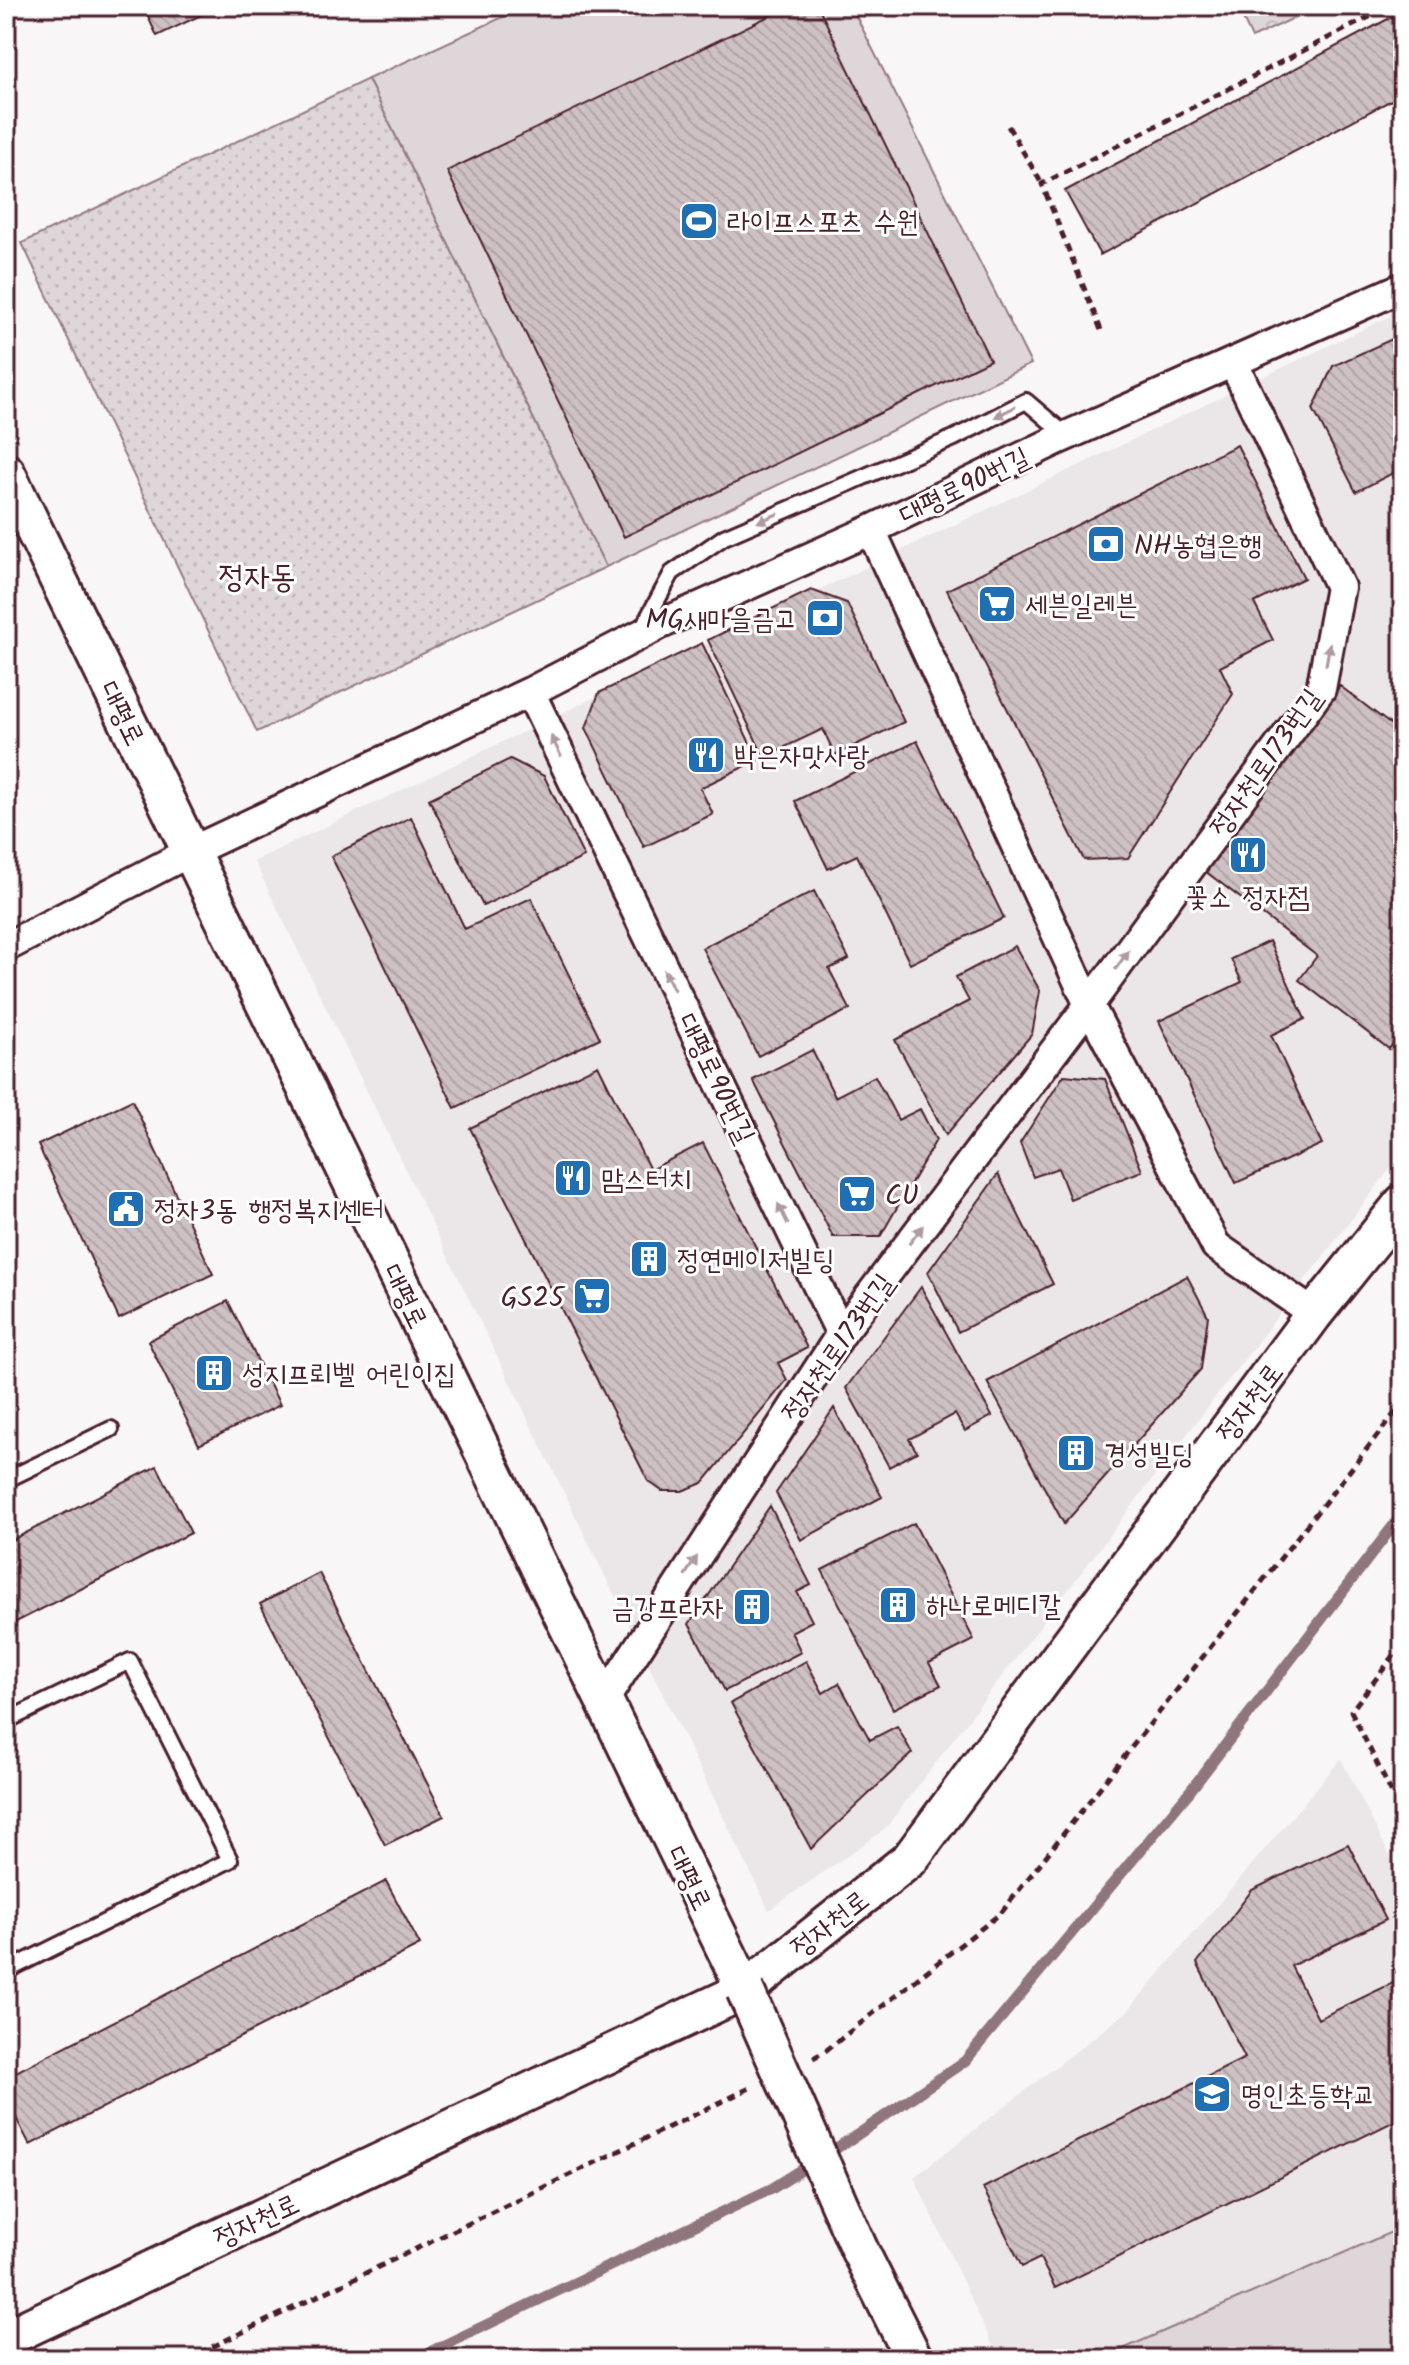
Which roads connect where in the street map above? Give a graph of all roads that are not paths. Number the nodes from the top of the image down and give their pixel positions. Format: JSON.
{"nodes":[{"id":1,"x":1403,"y":287,"type":"edge"},
{"id":2,"x":1233,"y":362,"type":"junction"},
{"id":3,"x":1067,"y":436,"type":"junction"},
{"id":4,"x":6,"y":472,"type":"edge"},
{"id":5,"x":871,"y":530,"type":"junction"},
{"id":6,"x":637,"y":636,"type":"junction"},
{"id":7,"x":530,"y":692,"type":"junction"},
{"id":8,"x":190,"y":852,"type":"junction"},
{"id":9,"x":6,"y":947,"type":"edge"},
{"id":10,"x":1089,"y":1005,"type":"junction"},
{"id":11,"x":1403,"y":1203,"type":"edge"},
{"id":12,"x":1314,"y":1314,"type":"junction"},
{"id":13,"x":841,"y":1334,"type":"junction"},
{"id":14,"x":111,"y":1429,"type":"dead end"},
{"id":15,"x":6,"y":1480,"type":"edge"},
{"id":16,"x":603,"y":1702,"type":"junction"},
{"id":17,"x":6,"y":1721,"type":"edge"},
{"id":18,"x":6,"y":1971,"type":"edge"},
{"id":19,"x":745,"y":1990,"type":"junction"},
{"id":20,"x":6,"y":2338,"type":"edge"},
{"id":21,"x":914,"y":2359,"type":"edge"}],
"edges":[{"from":1,"to":2,"type":"street","name":"대평로90번길"},
{"from":2,"to":3,"type":"street","name":"대평로90번길"},
{"from":10,"to":2,"type":"street","name":"정자천로173번길","one_way":true},
{"from":3,"to":5,"type":"street","name":"대평로90번길"},
{"from":3,"to":6,"type":"lane","one_way":true},
{"from":4,"to":8,"type":"street","name":"대평로"},
{"from":5,"to":6,"type":"street","name":"대평로90번길"},
{"from":5,"to":10,"type":"street"},
{"from":6,"to":7,"type":"street","name":"대평로90번길"},
{"from":7,"to":8,"type":"street","name":"대평로90번길"},
{"from":13,"to":7,"type":"street","name":"대평로90번길","one_way":true},
{"from":8,"to":9,"type":"street","name":"대평로90번길"},
{"from":8,"to":16,"type":"street","name":"대평로"},
{"from":10,"to":12,"type":"street"},
{"from":13,"to":10,"type":"street","name":"정자천로173번길","one_way":true},
{"from":11,"to":12,"type":"street","name":"정자천로"},
{"from":12,"to":19,"type":"street","name":"정자천로"},
{"from":16,"to":13,"type":"street","name":"정자천로173번길","one_way":true},
{"from":14,"to":15,"type":"lane"},
{"from":16,"to":19,"type":"street","name":"대평로"},
{"from":17,"to":18,"type":"lane"},
{"from":19,"to":20,"type":"street","name":"정자천로"},
{"from":19,"to":21,"type":"street","name":"대평로","bridge":true}]}
